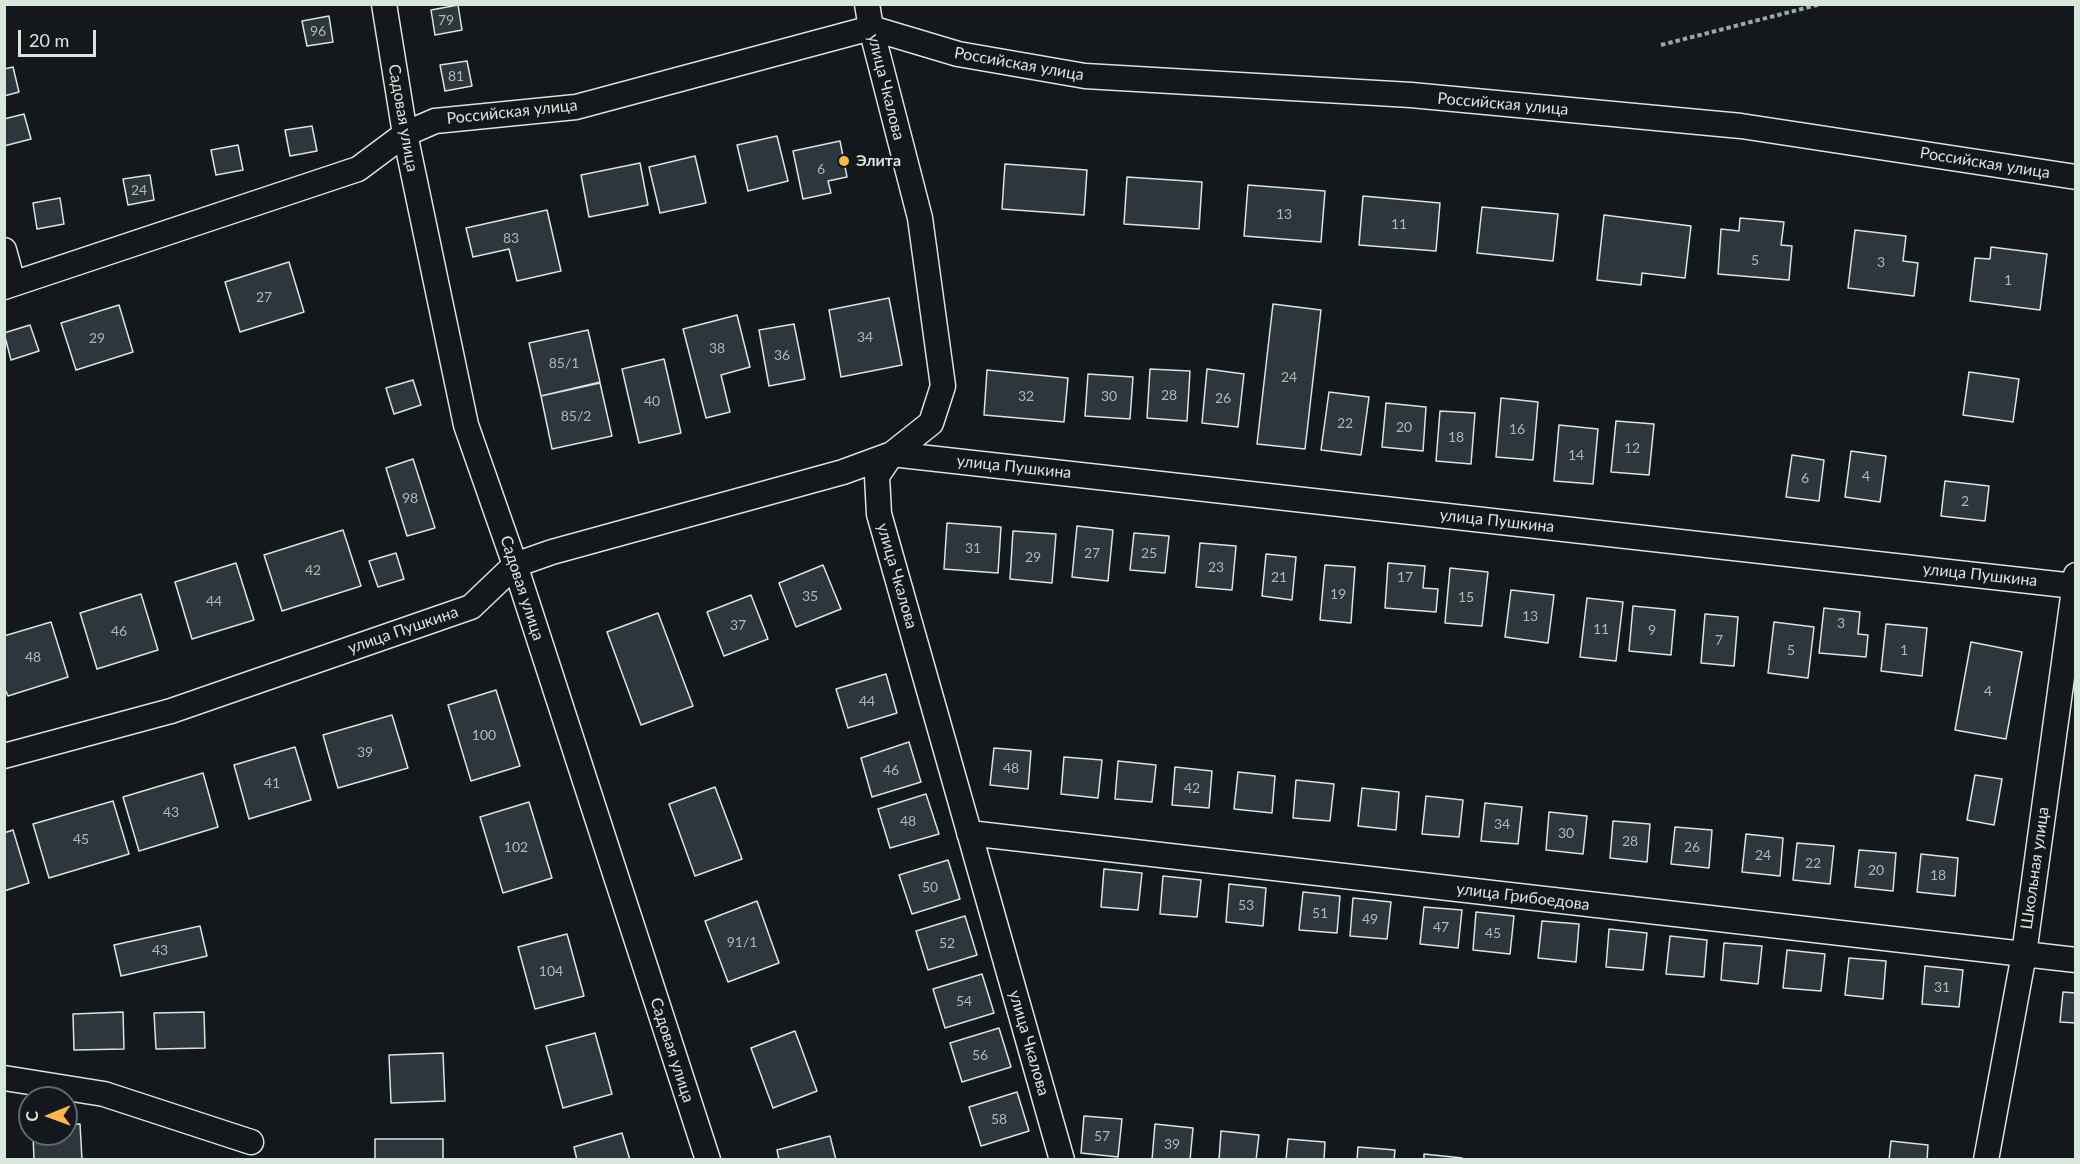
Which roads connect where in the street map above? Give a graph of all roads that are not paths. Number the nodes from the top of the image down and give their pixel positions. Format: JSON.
{"nodes":[{"id":1,"x":384,"y":4,"type":"edge"},
{"id":2,"x":869,"y":16,"type":"edge"},
{"id":3,"x":405,"y":134,"type":"junction"},
{"id":4,"x":2076,"y":177,"type":"edge"},
{"id":5,"x":4,"y":250,"type":"edge"},
{"id":6,"x":9,"y":285,"type":"edge"},
{"id":7,"x":892,"y":454,"type":"junction"},
{"id":8,"x":515,"y":565,"type":"junction"},
{"id":9,"x":2075,"y":580,"type":"edge"},
{"id":10,"x":4,"y":756,"type":"edge"},
{"id":11,"x":969,"y":833,"type":"junction"},
{"id":12,"x":2024,"y":954,"type":"junction"},
{"id":13,"x":2076,"y":960,"type":"edge"},
{"id":14,"x":4,"y":1078,"type":"edge"},
{"id":15,"x":251,"y":1142,"type":"dead end"},
{"id":16,"x":708,"y":1160,"type":"edge"},
{"id":17,"x":1062,"y":1160,"type":"edge"},
{"id":18,"x":1986,"y":1160,"type":"edge"}],
"edges":[{"from":1,"to":3,"type":"street","name":"Садовая улица"},
{"from":2,"to":3,"type":"street","name":"Российская улица"},
{"from":2,"to":4,"type":"street","name":"Российская улица"},
{"from":2,"to":7,"type":"street","name":"улица Чкалова"},
{"from":3,"to":6,"type":"street","name":"Российская улица"},
{"from":3,"to":8,"type":"street","name":"Садовая улица"},
{"from":5,"to":6,"type":"street"},
{"from":7,"to":8,"type":"street","name":"улица Пушкина"},
{"from":7,"to":9,"type":"street","name":"улица Пушкина"},
{"from":7,"to":11,"type":"street","name":"улица Чкалова"},
{"from":8,"to":10,"type":"street","name":"улица Пушкина"},
{"from":8,"to":16,"type":"street","name":"Садовая улица"},
{"from":9,"to":12,"type":"street","name":"Школьная улица"},
{"from":11,"to":12,"type":"street","name":"улица Грибоедова"},
{"from":11,"to":17,"type":"street","name":"улица Чкалова"},
{"from":12,"to":13,"type":"street","name":"улица Грибоедова"},
{"from":12,"to":18,"type":"street","name":"Школьная улица"},
{"from":14,"to":15,"type":"street"}]}
